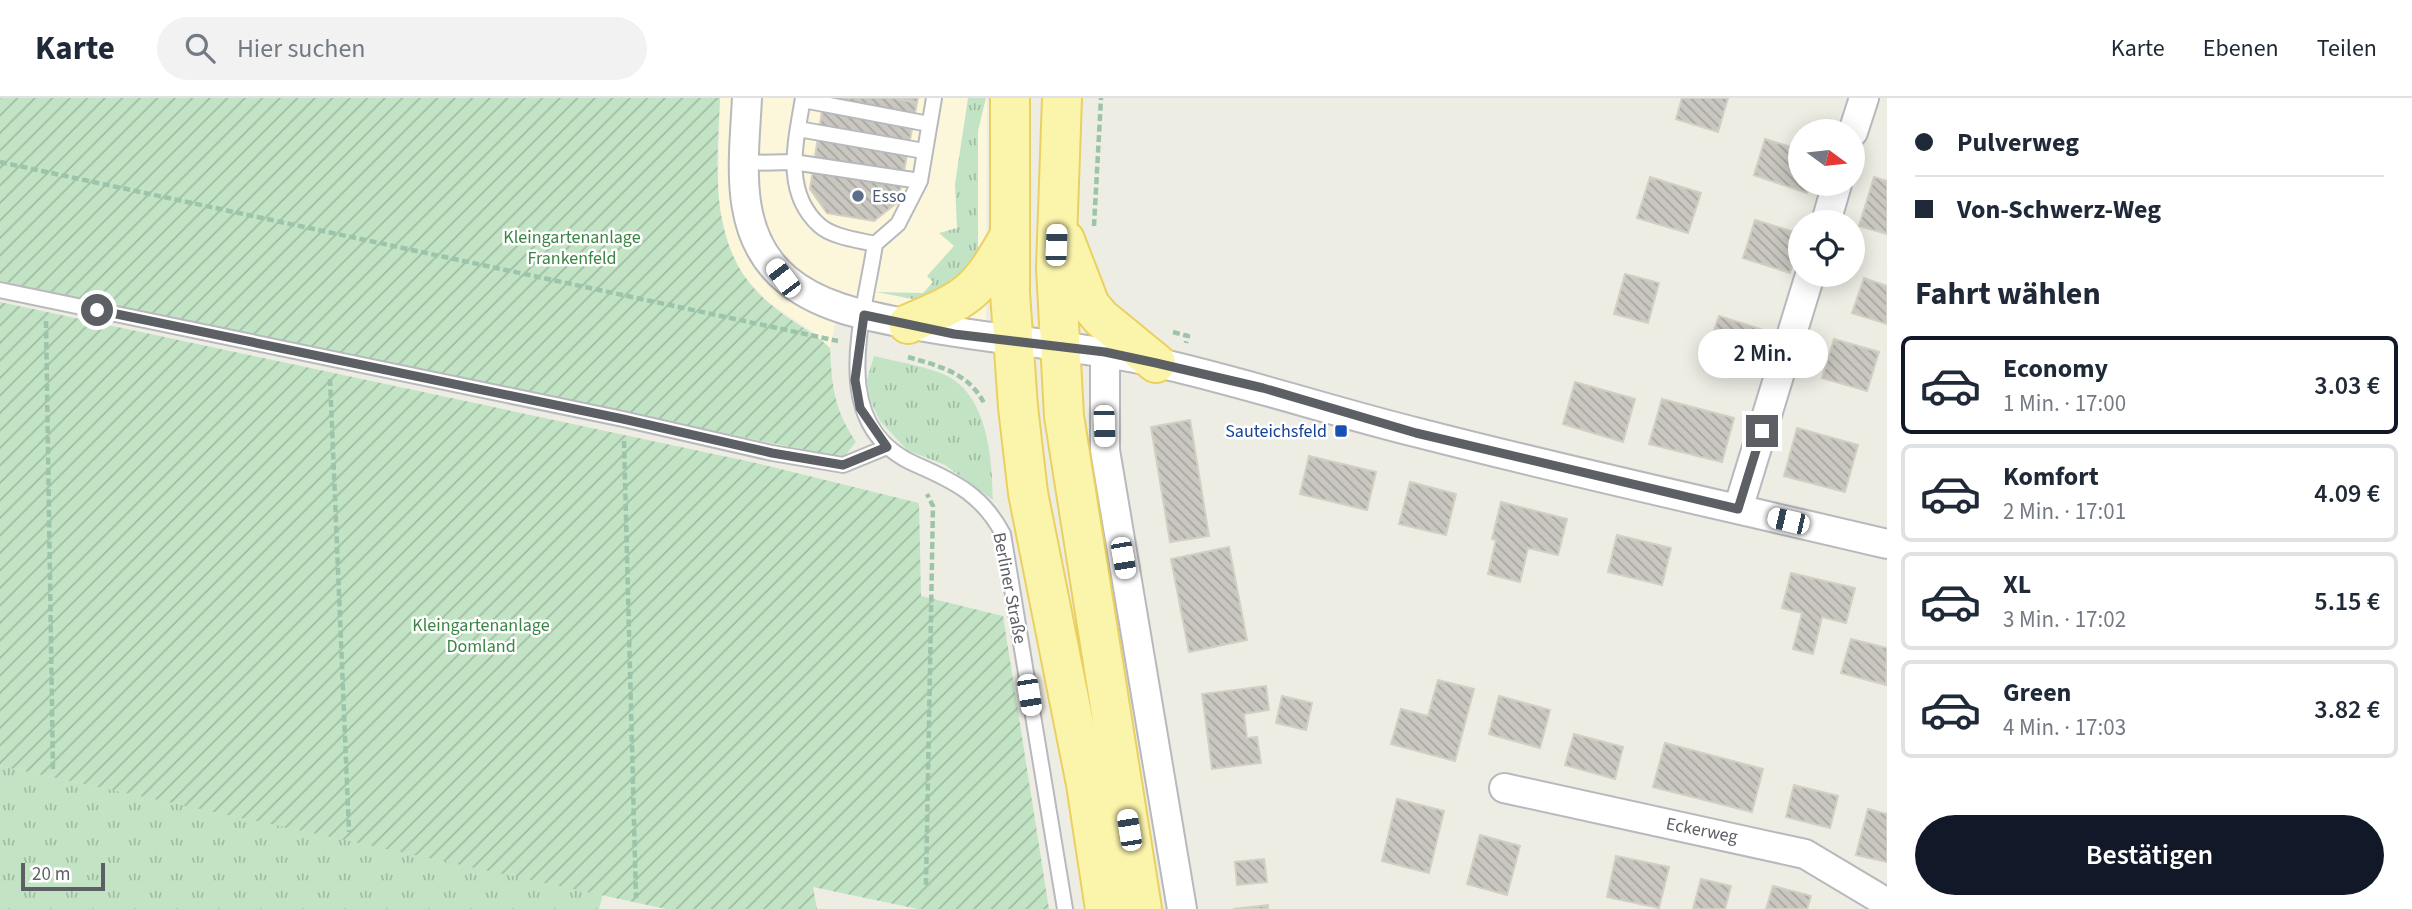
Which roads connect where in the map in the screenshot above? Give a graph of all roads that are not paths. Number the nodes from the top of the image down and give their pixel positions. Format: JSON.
{"nodes":[{"id":1,"x":747,"y":98,"type":"edge"},
{"id":2,"x":933,"y":98,"type":"edge"},
{"id":3,"x":1010,"y":98,"type":"edge"},
{"id":4,"x":1062,"y":98,"type":"edge"},
{"id":5,"x":1864,"y":98,"type":"edge"},
{"id":6,"x":803,"y":99,"type":"edge"},
{"id":7,"x":1857,"y":119,"type":"edge"},
{"id":8,"x":929,"y":124,"type":"junction"},
{"id":9,"x":798,"y":129,"type":"junction"},
{"id":10,"x":924,"y":151,"type":"junction"},
{"id":11,"x":793,"y":162,"type":"junction"},
{"id":12,"x":744,"y":163,"type":"junction"},
{"id":13,"x":919,"y":181,"type":"junction"},
{"id":14,"x":1057,"y":222,"type":"junction"},
{"id":15,"x":1009,"y":237,"type":"junction"},
{"id":16,"x":875,"y":244,"type":"junction"},
{"id":17,"x":1806,"y":287,"type":"edge"},
{"id":18,"x":0,"y":290,"type":"edge"},
{"id":19,"x":864,"y":315,"type":"junction"},
{"id":20,"x":908,"y":324,"type":"junction"},
{"id":21,"x":1012,"y":341,"type":"junction"},
{"id":22,"x":1060,"y":347,"type":"junction"},
{"id":23,"x":1105,"y":352,"type":"junction"},
{"id":24,"x":1166,"y":353,"type":"junction"},
{"id":25,"x":887,"y":447,"type":"junction"},
{"id":26,"x":1738,"y":509,"type":"junction"},
{"id":27,"x":1887,"y":544,"type":"edge"},
{"id":28,"x":1504,"y":788,"type":"dead end"},
{"id":29,"x":1887,"y":903,"type":"edge"},
{"id":30,"x":1065,"y":909,"type":"edge"},
{"id":31,"x":1105,"y":909,"type":"edge"},
{"id":32,"x":1142,"y":909,"type":"edge"},
{"id":33,"x":1182,"y":909,"type":"edge"}],
"edges":[{"from":1,"to":12,"type":"street"},
{"from":2,"to":8,"type":"lane"},
{"from":3,"to":15,"type":"main road"},
{"from":4,"to":14,"type":"main road"},
{"from":5,"to":7,"type":"street"},
{"from":6,"to":8,"type":"lane"},
{"from":6,"to":9,"type":"lane"},
{"from":8,"to":10,"type":"lane"},
{"from":9,"to":10,"type":"lane"},
{"from":9,"to":11,"type":"lane"},
{"from":10,"to":13,"type":"lane"},
{"from":11,"to":12,"type":"lane"},
{"from":11,"to":13,"type":"lane"},
{"from":11,"to":16,"type":"lane"},
{"from":12,"to":19,"type":"street"},
{"from":13,"to":16,"type":"lane"},
{"from":14,"to":22,"type":"main road"},
{"from":14,"to":24,"type":"main road"},
{"from":15,"to":20,"type":"main road"},
{"from":15,"to":21,"type":"main road"},
{"from":16,"to":19,"type":"lane","name":"Berliner Straße"},
{"from":17,"to":26,"type":"street"},
{"from":18,"to":25,"type":"lane"},
{"from":19,"to":20,"type":"street"},
{"from":19,"to":25,"type":"lane","name":"Berliner Straße"},
{"from":20,"to":21,"type":"street"},
{"from":21,"to":22,"type":"street"},
{"from":21,"to":31,"type":"main road"},
{"from":22,"to":23,"type":"street"},
{"from":22,"to":32,"type":"main road"},
{"from":23,"to":24,"type":"street"},
{"from":23,"to":33,"type":"street"},
{"from":24,"to":26,"type":"street"},
{"from":25,"to":30,"type":"lane","name":"Berliner Straße"},
{"from":26,"to":27,"type":"street"},
{"from":28,"to":29,"type":"street","name":"Eckerweg"}]}
